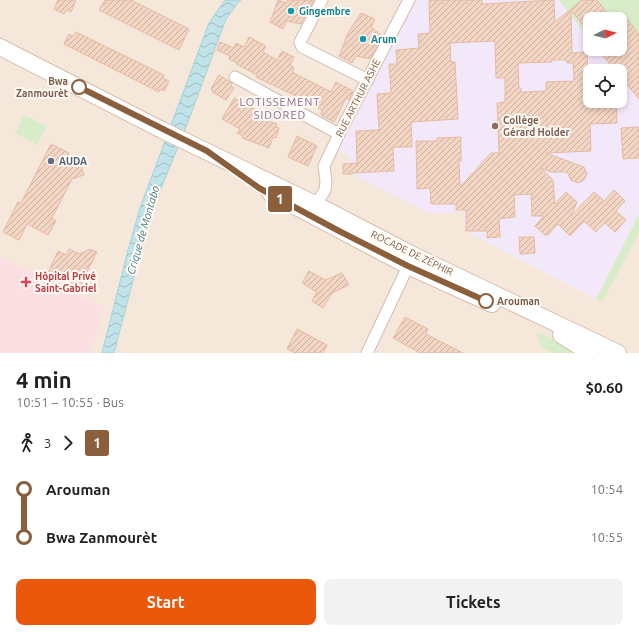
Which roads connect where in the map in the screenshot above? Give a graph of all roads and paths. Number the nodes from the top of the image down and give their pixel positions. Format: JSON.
{"nodes":[{"id":1,"x":322,"y":0,"type":"edge"},
{"id":2,"x":408,"y":0,"type":"edge"},
{"id":3,"x":0,"y":41,"type":"edge"},
{"id":4,"x":0,"y":47,"type":"edge"},
{"id":5,"x":7,"y":52,"type":"edge"},
{"id":6,"x":235,"y":77,"type":"dead end"},
{"id":7,"x":368,"y":80,"type":"junction"},
{"id":8,"x":339,"y":134,"type":"junction"},
{"id":9,"x":316,"y":207,"type":"junction"},
{"id":10,"x":411,"y":261,"type":"junction"},
{"id":11,"x":367,"y":353,"type":"edge"},
{"id":12,"x":590,"y":353,"type":"edge"},
{"id":13,"x":618,"y":353,"type":"edge"}],
"edges":[{"from":1,"to":7,"type":"street"},
{"from":2,"to":7,"type":"street","name":"RUE ARTHUR ASHE"},
{"from":3,"to":5,"type":"main road"},
{"from":4,"to":5,"type":"main road","name":"ROCADE DE ZÉPHIR"},
{"from":5,"to":9,"type":"main road","name":"ROCADE DE ZÉPHIR"},
{"from":6,"to":8,"type":"street"},
{"from":7,"to":8,"type":"street","name":"RUE ARTHUR ASHE"},
{"from":8,"to":9,"type":"street","name":"RUE ARTHUR ASHE"},
{"from":9,"to":10,"type":"main road","name":"ROCADE DE ZÉPHIR"},
{"from":10,"to":11,"type":"street"},
{"from":10,"to":12,"type":"main road","name":"ROCADE DE ZÉPHIR"},
{"from":10,"to":13,"type":"main road","name":"ROCADE DE ZÉPHIR"}]}
